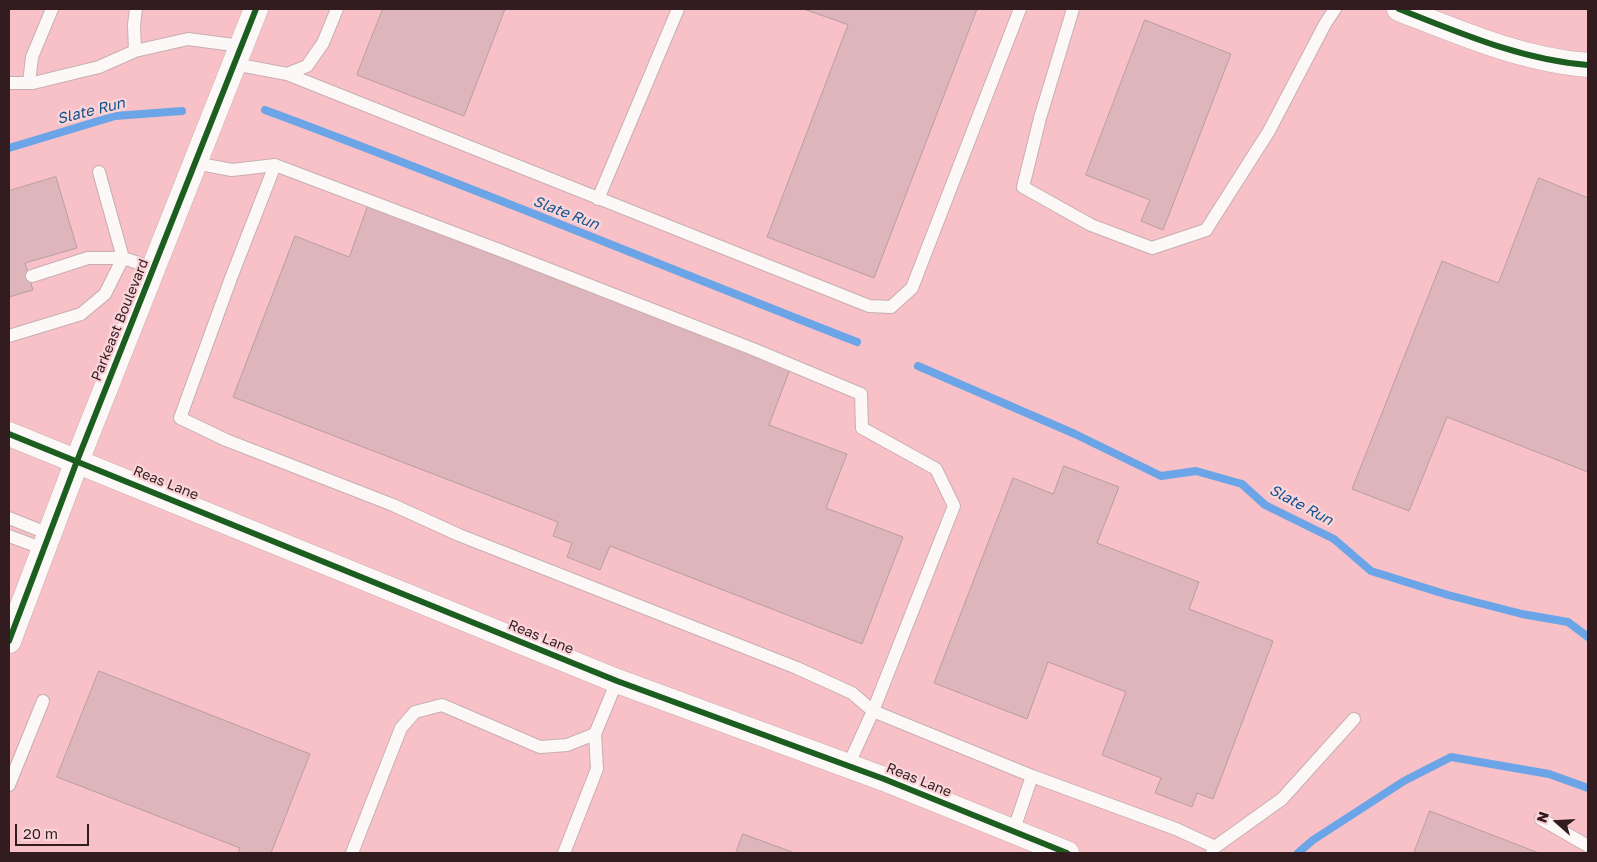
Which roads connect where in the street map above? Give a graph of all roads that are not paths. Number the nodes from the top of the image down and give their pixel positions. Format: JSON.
{"nodes":[{"id":1,"x":52,"y":9,"type":"edge"},
{"id":2,"x":136,"y":9,"type":"edge"},
{"id":3,"x":256,"y":9,"type":"edge"},
{"id":4,"x":337,"y":9,"type":"edge"},
{"id":5,"x":678,"y":9,"type":"edge"},
{"id":6,"x":1020,"y":9,"type":"edge"},
{"id":7,"x":1073,"y":9,"type":"edge"},
{"id":8,"x":1334,"y":9,"type":"edge"},
{"id":9,"x":1408,"y":10,"type":"edge"},
{"id":10,"x":135,"y":51,"type":"junction"},
{"id":11,"x":237,"y":55,"type":"junction"},
{"id":12,"x":1588,"y":65,"type":"edge"},
{"id":13,"x":287,"y":74,"type":"junction"},
{"id":14,"x":9,"y":83,"type":"edge"},
{"id":15,"x":29,"y":83,"type":"junction"},
{"id":16,"x":195,"y":163,"type":"junction"},
{"id":17,"x":275,"y":165,"type":"junction"},
{"id":18,"x":99,"y":172,"type":"dead end"},
{"id":19,"x":598,"y":199,"type":"junction"},
{"id":20,"x":123,"y":258,"type":"junction"},
{"id":21,"x":154,"y":268,"type":"junction"},
{"id":22,"x":32,"y":276,"type":"dead end"},
{"id":23,"x":9,"y":336,"type":"edge"},
{"id":24,"x":9,"y":434,"type":"edge"},
{"id":25,"x":77,"y":461,"type":"junction"},
{"id":26,"x":9,"y":518,"type":"edge"},
{"id":27,"x":9,"y":536,"type":"edge"},
{"id":28,"x":47,"y":541,"type":"junction"},
{"id":29,"x":9,"y":641,"type":"edge"},
{"id":30,"x":617,"y":681,"type":"junction"},
{"id":31,"x":43,"y":701,"type":"dead end"},
{"id":32,"x":873,"y":711,"type":"junction"},
{"id":33,"x":1354,"y":719,"type":"dead end"},
{"id":34,"x":595,"y":734,"type":"junction"},
{"id":35,"x":848,"y":766,"type":"junction"},
{"id":36,"x":1032,"y":776,"type":"junction"},
{"id":37,"x":9,"y":785,"type":"edge"},
{"id":38,"x":1541,"y":818,"type":"dead end"},
{"id":39,"x":1013,"y":832,"type":"junction"},
{"id":40,"x":1588,"y":846,"type":"edge"},
{"id":41,"x":1214,"y":850,"type":"edge"},
{"id":42,"x":352,"y":853,"type":"edge"},
{"id":43,"x":564,"y":853,"type":"edge"},
{"id":44,"x":1067,"y":853,"type":"edge"}],
"edges":[{"from":1,"to":15,"type":"lane"},
{"from":2,"to":10,"type":"lane"},
{"from":3,"to":11,"type":"street","name":"Parkeast Boulevard"},
{"from":4,"to":13,"type":"lane"},
{"from":5,"to":19,"type":"lane"},
{"from":6,"to":19,"type":"lane"},
{"from":7,"to":8,"type":"lane"},
{"from":9,"to":12,"type":"street"},
{"from":10,"to":11,"type":"lane"},
{"from":10,"to":15,"type":"lane"},
{"from":11,"to":13,"type":"lane"},
{"from":11,"to":16,"type":"street","name":"Parkeast Boulevard"},
{"from":13,"to":19,"type":"lane"},
{"from":14,"to":15,"type":"lane"},
{"from":16,"to":17,"type":"lane"},
{"from":16,"to":21,"type":"street","name":"Parkeast Boulevard"},
{"from":17,"to":32,"type":"lane"},
{"from":17,"to":32,"type":"lane"},
{"from":18,"to":20,"type":"lane"},
{"from":20,"to":21,"type":"lane"},
{"from":20,"to":22,"type":"lane"},
{"from":20,"to":23,"type":"lane"},
{"from":21,"to":25,"type":"street","name":"Parkeast Boulevard"},
{"from":24,"to":25,"type":"street","name":"Reas Lane"},
{"from":25,"to":28,"type":"street","name":"Parkeast Boulevard"},
{"from":25,"to":30,"type":"street","name":"Reas Lane"},
{"from":26,"to":28,"type":"lane"},
{"from":27,"to":28,"type":"lane"},
{"from":28,"to":29,"type":"street","name":"Parkeast Boulevard"},
{"from":30,"to":34,"type":"lane"},
{"from":30,"to":35,"type":"street","name":"Reas Lane"},
{"from":31,"to":37,"type":"lane"},
{"from":32,"to":35,"type":"lane"},
{"from":32,"to":36,"type":"lane"},
{"from":33,"to":41,"type":"lane"},
{"from":34,"to":42,"type":"lane"},
{"from":34,"to":43,"type":"lane"},
{"from":35,"to":39,"type":"street","name":"Reas Lane"},
{"from":36,"to":39,"type":"lane"},
{"from":36,"to":41,"type":"lane"},
{"from":38,"to":40,"type":"lane"},
{"from":39,"to":44,"type":"street","name":"Reas Lane"}]}
